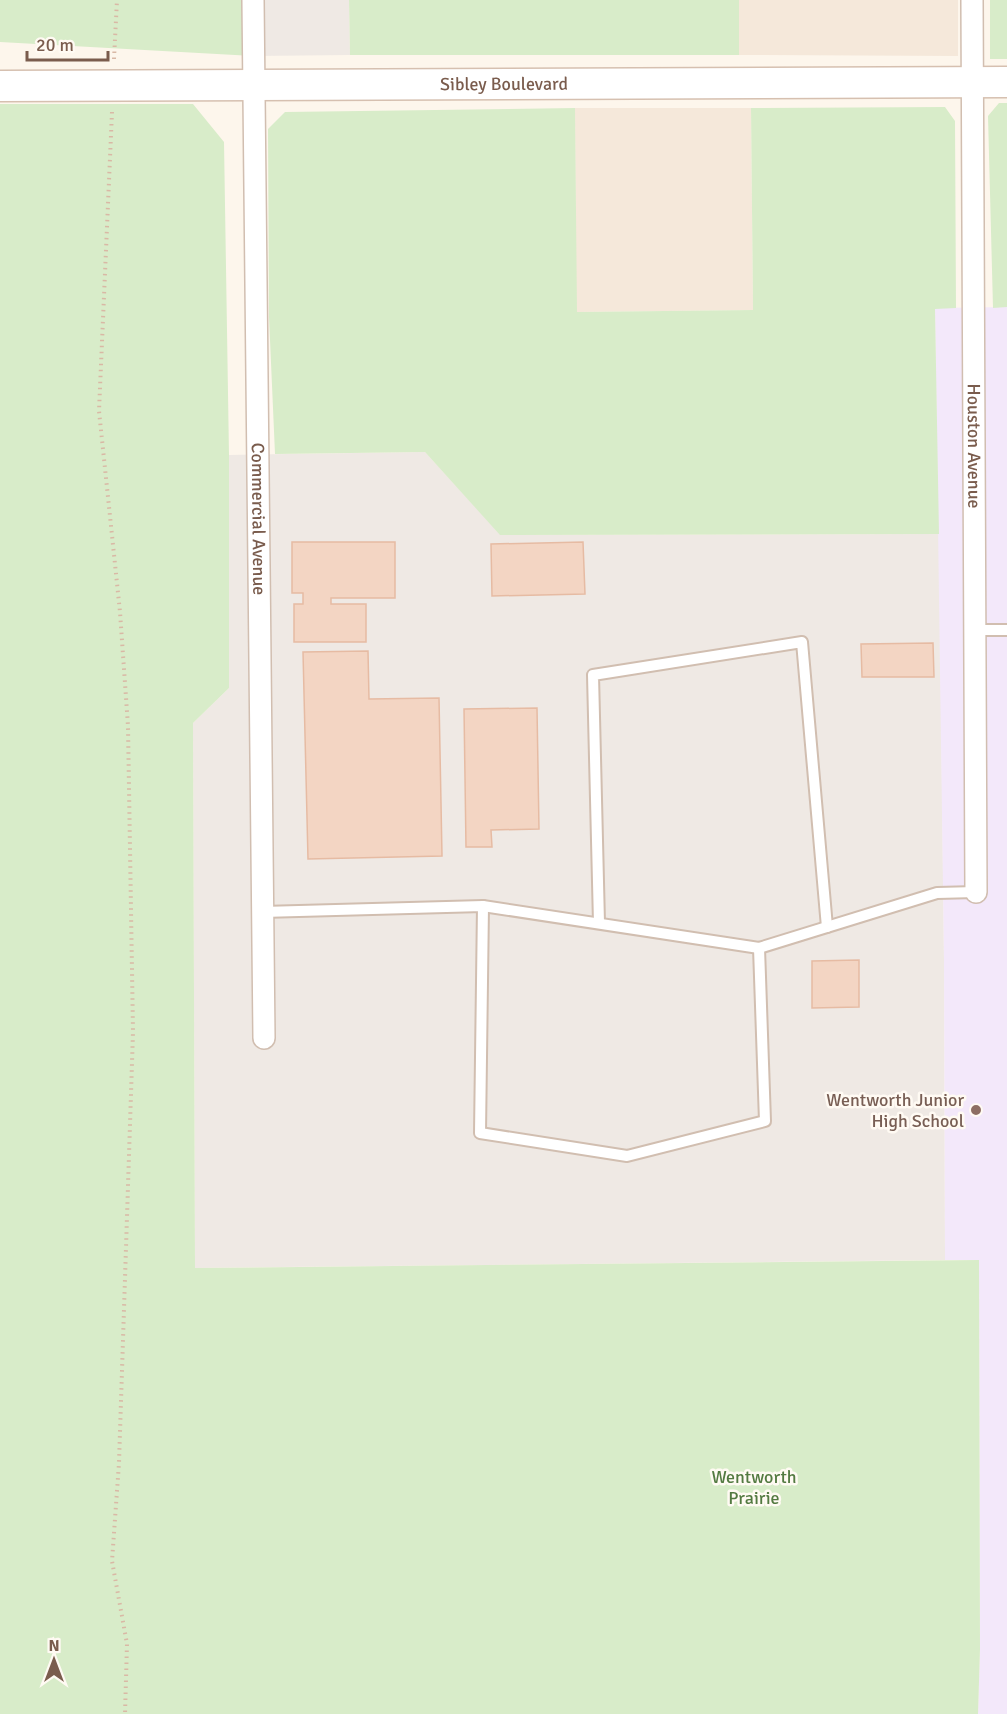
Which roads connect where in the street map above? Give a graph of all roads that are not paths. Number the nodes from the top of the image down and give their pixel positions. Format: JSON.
{"nodes":[{"id":1,"x":253,"y":0,"type":"edge"},
{"id":2,"x":972,"y":0,"type":"edge"},
{"id":3,"x":972,"y":82,"type":"junction"},
{"id":4,"x":1007,"y":82,"type":"edge"},
{"id":5,"x":253,"y":85,"type":"junction"},
{"id":6,"x":0,"y":86,"type":"edge"},
{"id":7,"x":974,"y":630,"type":"junction"},
{"id":8,"x":1007,"y":630,"type":"edge"},
{"id":9,"x":975,"y":892,"type":"joint"},
{"id":10,"x":483,"y":906,"type":"junction"},
{"id":11,"x":262,"y":912,"type":"junction"},
{"id":12,"x":598,"y":923,"type":"junction"},
{"id":13,"x":827,"y":927,"type":"junction"},
{"id":14,"x":759,"y":948,"type":"junction"},
{"id":15,"x":264,"y":1038,"type":"dead end"}],
"edges":[{"from":1,"to":5,"type":"street","name":"Commercial Avenue"},
{"from":2,"to":3,"type":"street","name":"Houston Avenue"},
{"from":3,"to":4,"type":"main road","name":"Sibley Boulevard"},
{"from":3,"to":5,"type":"main road","name":"Sibley Boulevard"},
{"from":3,"to":7,"type":"street","name":"Houston Avenue"},
{"from":5,"to":6,"type":"main road","name":"Sibley Boulevard"},
{"from":5,"to":11,"type":"street","name":"Commercial Avenue"},
{"from":7,"to":8,"type":"lane"},
{"from":7,"to":9,"type":"street","name":"Houston Avenue"},
{"from":9,"to":13,"type":"lane"},
{"from":10,"to":11,"type":"lane"},
{"from":10,"to":12,"type":"lane"},
{"from":10,"to":14,"type":"lane"},
{"from":11,"to":15,"type":"street","name":"Commercial Avenue"},
{"from":12,"to":13,"type":"lane"},
{"from":12,"to":14,"type":"lane"},
{"from":13,"to":14,"type":"lane"}]}
